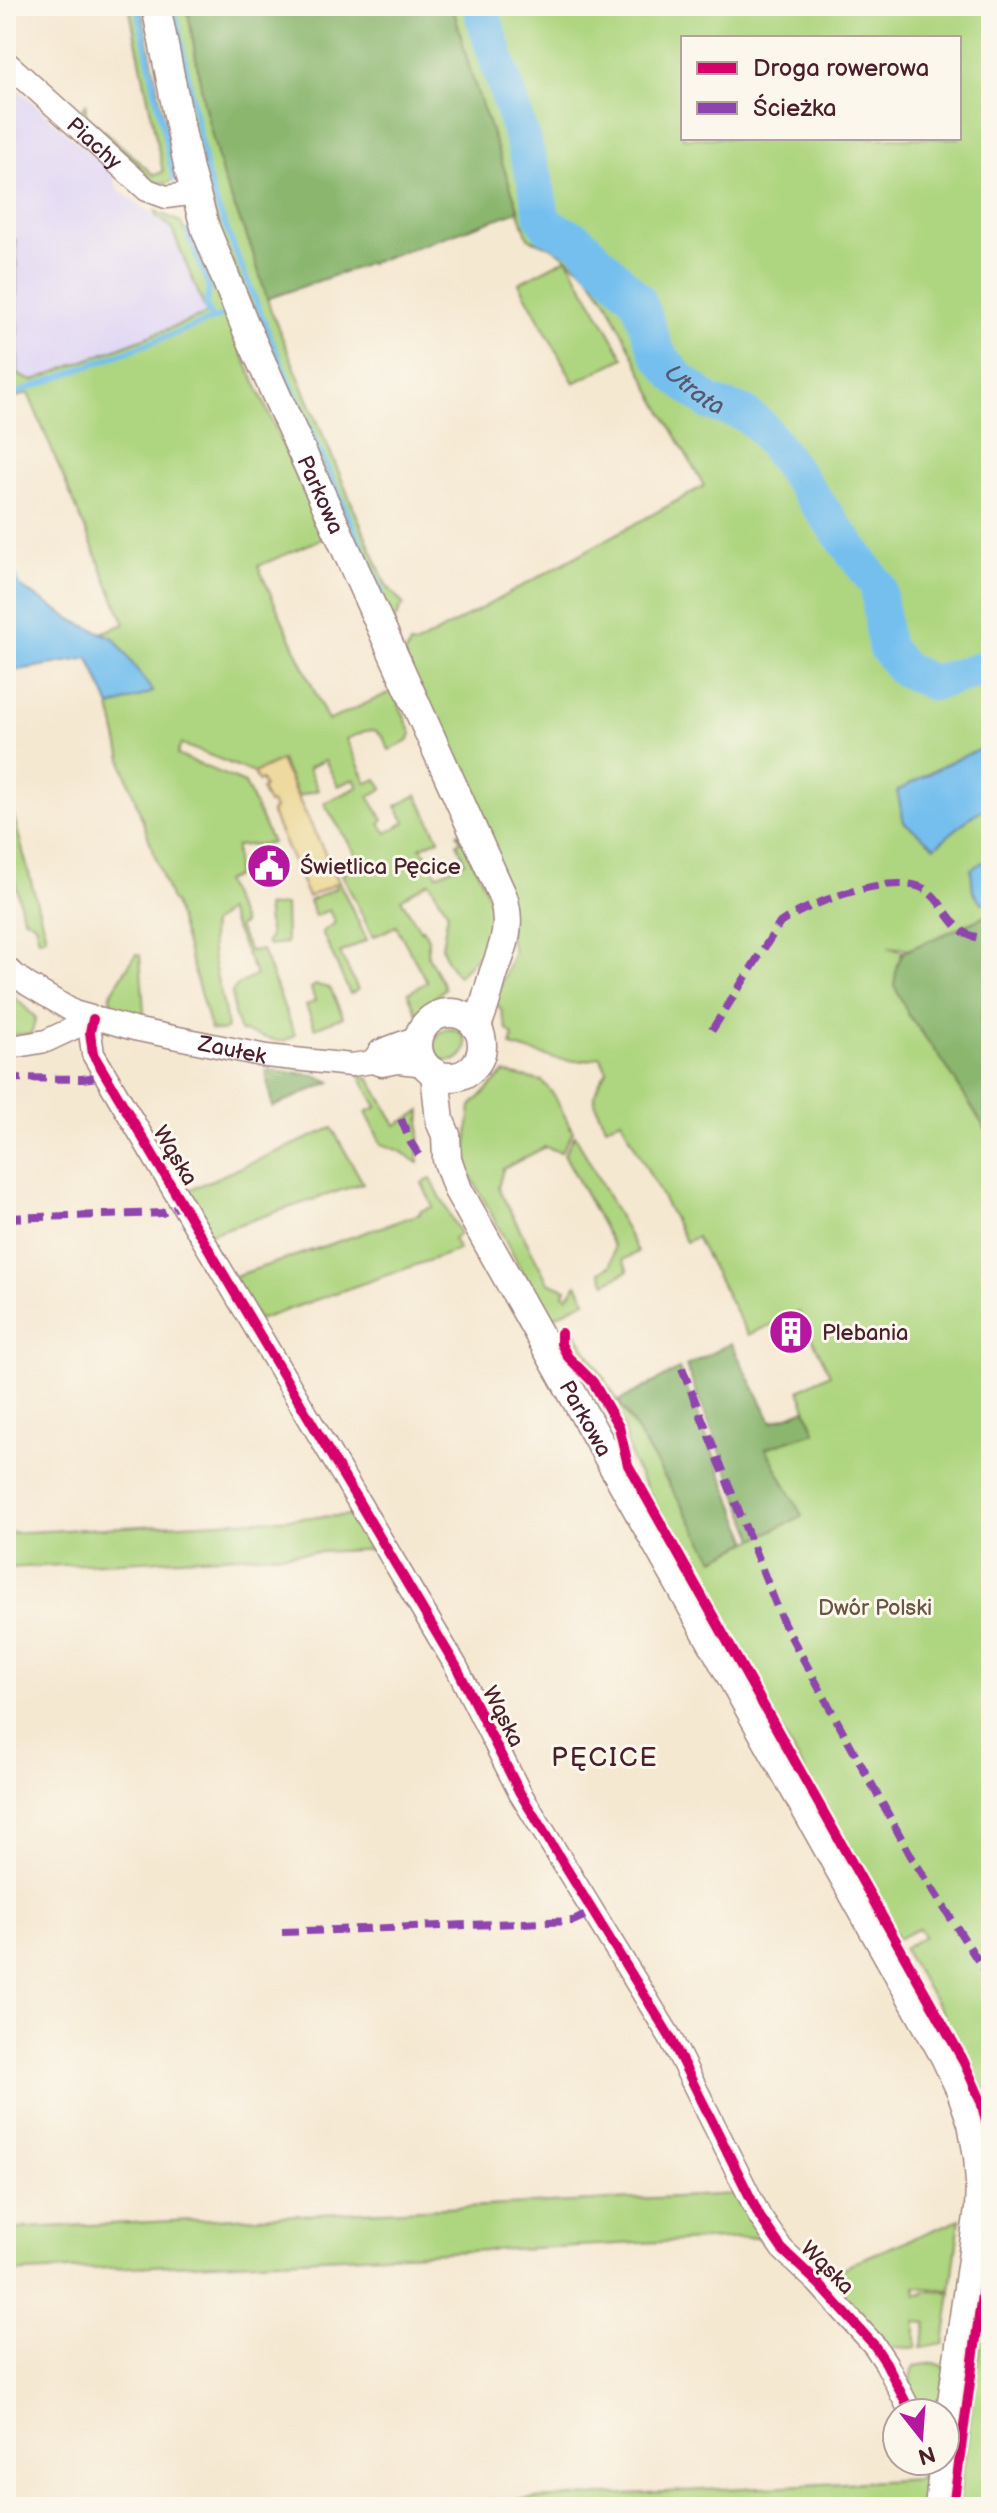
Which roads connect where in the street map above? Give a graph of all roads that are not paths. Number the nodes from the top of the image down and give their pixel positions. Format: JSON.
{"nodes":[{"id":1,"x":156,"y":6,"type":"edge"},
{"id":2,"x":6,"y":62,"type":"edge"},
{"id":3,"x":195,"y":193,"type":"junction"},
{"id":4,"x":6,"y":968,"type":"edge"},
{"id":5,"x":93,"y":1019,"type":"junction"},
{"id":6,"x":465,"y":1020,"type":"junction"},
{"id":7,"x":420,"y":1036,"type":"junction"},
{"id":8,"x":6,"y":1048,"type":"edge"},
{"id":9,"x":372,"y":1062,"type":"junction"},
{"id":10,"x":441,"y":1071,"type":"junction"},
{"id":11,"x":903,"y":2397,"type":"edge"},
{"id":12,"x":952,"y":2397,"type":"edge"},
{"id":13,"x":942,"y":2477,"type":"edge"},
{"id":14,"x":939,"y":2507,"type":"edge"}],
"edges":[{"from":1,"to":3,"type":"street","name":"Parkowa"},
{"from":2,"to":3,"type":"street","name":"Piachy"},
{"from":3,"to":6,"type":"street","name":"Parkowa"},
{"from":4,"to":5,"type":"street"},
{"from":5,"to":8,"type":"street"},
{"from":5,"to":9,"type":"street","name":"Zaułek"},
{"from":5,"to":11,"type":"street","name":"Wąska"},
{"from":6,"to":7,"type":"street"},
{"from":6,"to":10,"type":"street"},
{"from":7,"to":9,"type":"street"},
{"from":7,"to":10,"type":"street"},
{"from":9,"to":10,"type":"street","name":"Zaułek"},
{"from":10,"to":12,"type":"street","name":"Parkowa"},
{"from":13,"to":14,"type":"street"}]}
